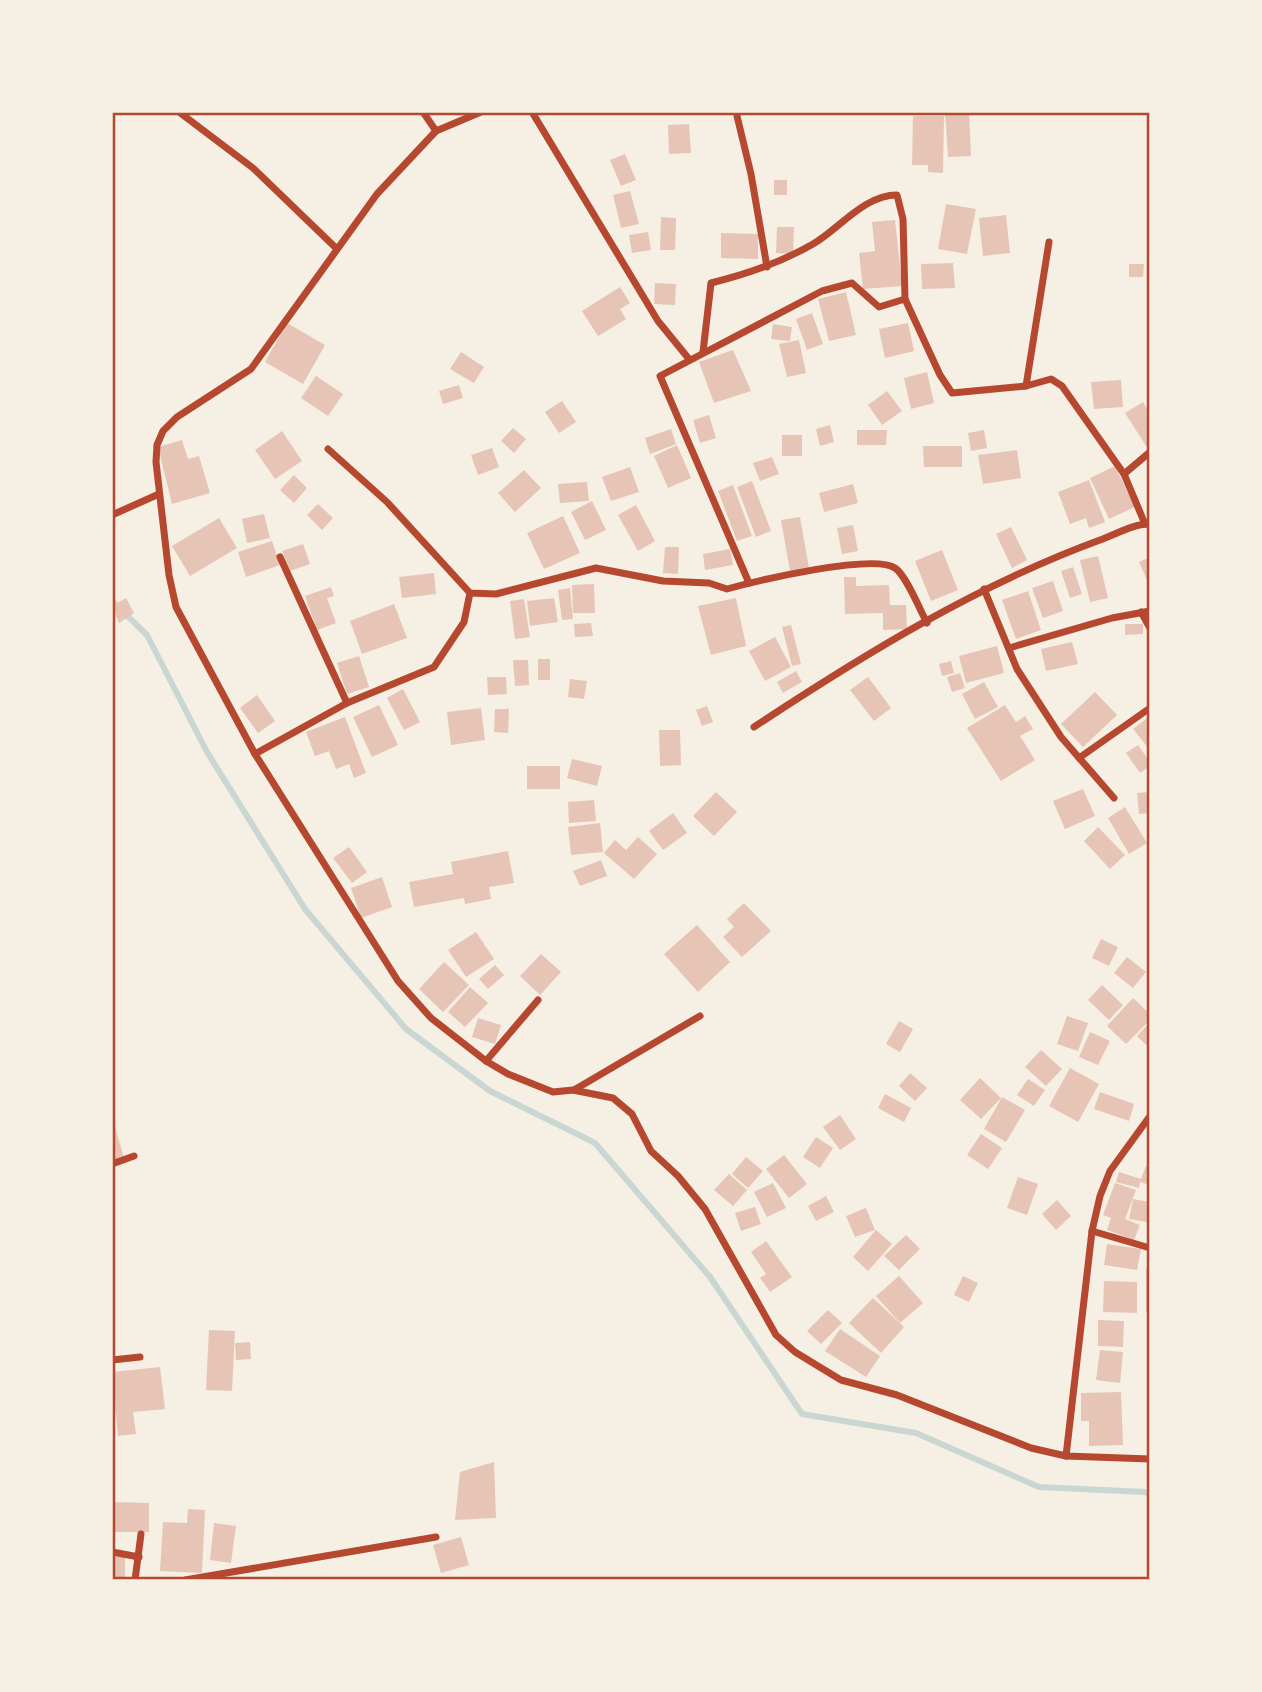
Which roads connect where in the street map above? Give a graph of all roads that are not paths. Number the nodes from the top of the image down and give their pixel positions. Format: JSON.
{"nodes":[{"id":1,"x":179,"y":112,"type":"edge"},
{"id":2,"x":423,"y":112,"type":"edge"},
{"id":3,"x":481,"y":112,"type":"edge"},
{"id":4,"x":532,"y":112,"type":"edge"},
{"id":5,"x":737,"y":116,"type":"dead end"},
{"id":6,"x":436,"y":131,"type":"junction"},
{"id":7,"x":1049,"y":242,"type":"dead end"},
{"id":8,"x":337,"y":249,"type":"junction"},
{"id":9,"x":767,"y":267,"type":"junction"},
{"id":10,"x":905,"y":299,"type":"junction"},
{"id":11,"x":703,"y":352,"type":"junction"},
{"id":12,"x":689,"y":359,"type":"junction"},
{"id":13,"x":1026,"y":386,"type":"junction"},
{"id":14,"x":328,"y":449,"type":"dead end"},
{"id":15,"x":1150,"y":452,"type":"edge"},
{"id":16,"x":1124,"y":474,"type":"junction"},
{"id":17,"x":159,"y":494,"type":"junction"},
{"id":18,"x":112,"y":515,"type":"edge"},
{"id":19,"x":1147,"y":524,"type":"edge"},
{"id":20,"x":281,"y":557,"type":"dead end"},
{"id":21,"x":749,"y":583,"type":"junction"},
{"id":22,"x":984,"y":589,"type":"junction"},
{"id":23,"x":470,"y":593,"type":"junction"},
{"id":24,"x":1150,"y":611,"type":"edge"},
{"id":25,"x":1141,"y":612,"type":"junction"},
{"id":26,"x":927,"y":623,"type":"junction"},
{"id":27,"x":1150,"y":628,"type":"edge"},
{"id":28,"x":1009,"y":648,"type":"junction"},
{"id":29,"x":347,"y":703,"type":"junction"},
{"id":30,"x":1150,"y":708,"type":"edge"},
{"id":31,"x":754,"y":727,"type":"dead end"},
{"id":32,"x":255,"y":754,"type":"junction"},
{"id":33,"x":1079,"y":758,"type":"junction"},
{"id":34,"x":1114,"y":798,"type":"dead end"},
{"id":35,"x":538,"y":1000,"type":"dead end"},
{"id":36,"x":700,"y":1016,"type":"dead end"},
{"id":37,"x":486,"y":1061,"type":"junction"},
{"id":38,"x":573,"y":1090,"type":"junction"},
{"id":39,"x":1150,"y":1116,"type":"edge"},
{"id":40,"x":134,"y":1156,"type":"dead end"},
{"id":41,"x":112,"y":1164,"type":"edge"},
{"id":42,"x":1092,"y":1231,"type":"junction"},
{"id":43,"x":1150,"y":1248,"type":"edge"},
{"id":44,"x":140,"y":1357,"type":"dead end"},
{"id":45,"x":112,"y":1360,"type":"edge"},
{"id":46,"x":1066,"y":1456,"type":"junction"},
{"id":47,"x":1150,"y":1459,"type":"edge"},
{"id":48,"x":141,"y":1534,"type":"dead end"},
{"id":49,"x":436,"y":1537,"type":"dead end"},
{"id":50,"x":112,"y":1552,"type":"edge"},
{"id":51,"x":138,"y":1556,"type":"junction"},
{"id":52,"x":135,"y":1580,"type":"edge"},
{"id":53,"x":185,"y":1580,"type":"edge"}],
"edges":[{"from":1,"to":8,"type":"street"},
{"from":2,"to":6,"type":"street"},
{"from":3,"to":6,"type":"street"},
{"from":4,"to":12,"type":"street"},
{"from":5,"to":9,"type":"street"},
{"from":6,"to":8,"type":"street"},
{"from":7,"to":13,"type":"street"},
{"from":8,"to":17,"type":"street"},
{"from":9,"to":10,"type":"street"},
{"from":9,"to":11,"type":"street"},
{"from":10,"to":11,"type":"street"},
{"from":10,"to":13,"type":"street"},
{"from":11,"to":12,"type":"street"},
{"from":12,"to":21,"type":"street"},
{"from":13,"to":16,"type":"street"},
{"from":14,"to":23,"type":"street"},
{"from":15,"to":16,"type":"street"},
{"from":16,"to":19,"type":"street"},
{"from":17,"to":18,"type":"street"},
{"from":17,"to":32,"type":"street"},
{"from":19,"to":22,"type":"street"},
{"from":20,"to":29,"type":"street"},
{"from":21,"to":23,"type":"street"},
{"from":21,"to":26,"type":"street"},
{"from":22,"to":26,"type":"street"},
{"from":22,"to":28,"type":"street"},
{"from":23,"to":29,"type":"street"},
{"from":24,"to":25,"type":"street"},
{"from":25,"to":27,"type":"street"},
{"from":25,"to":28,"type":"street"},
{"from":26,"to":31,"type":"street"},
{"from":28,"to":33,"type":"street"},
{"from":29,"to":32,"type":"street"},
{"from":30,"to":33,"type":"street"},
{"from":32,"to":37,"type":"street"},
{"from":33,"to":34,"type":"street"},
{"from":35,"to":37,"type":"street"},
{"from":36,"to":38,"type":"street"},
{"from":37,"to":38,"type":"street"},
{"from":38,"to":46,"type":"street"},
{"from":39,"to":42,"type":"street"},
{"from":40,"to":41,"type":"street"},
{"from":42,"to":43,"type":"street"},
{"from":42,"to":46,"type":"street"},
{"from":44,"to":45,"type":"street"},
{"from":46,"to":47,"type":"street"},
{"from":48,"to":51,"type":"street"},
{"from":49,"to":53,"type":"street"},
{"from":50,"to":51,"type":"street"},
{"from":51,"to":52,"type":"street"}]}
